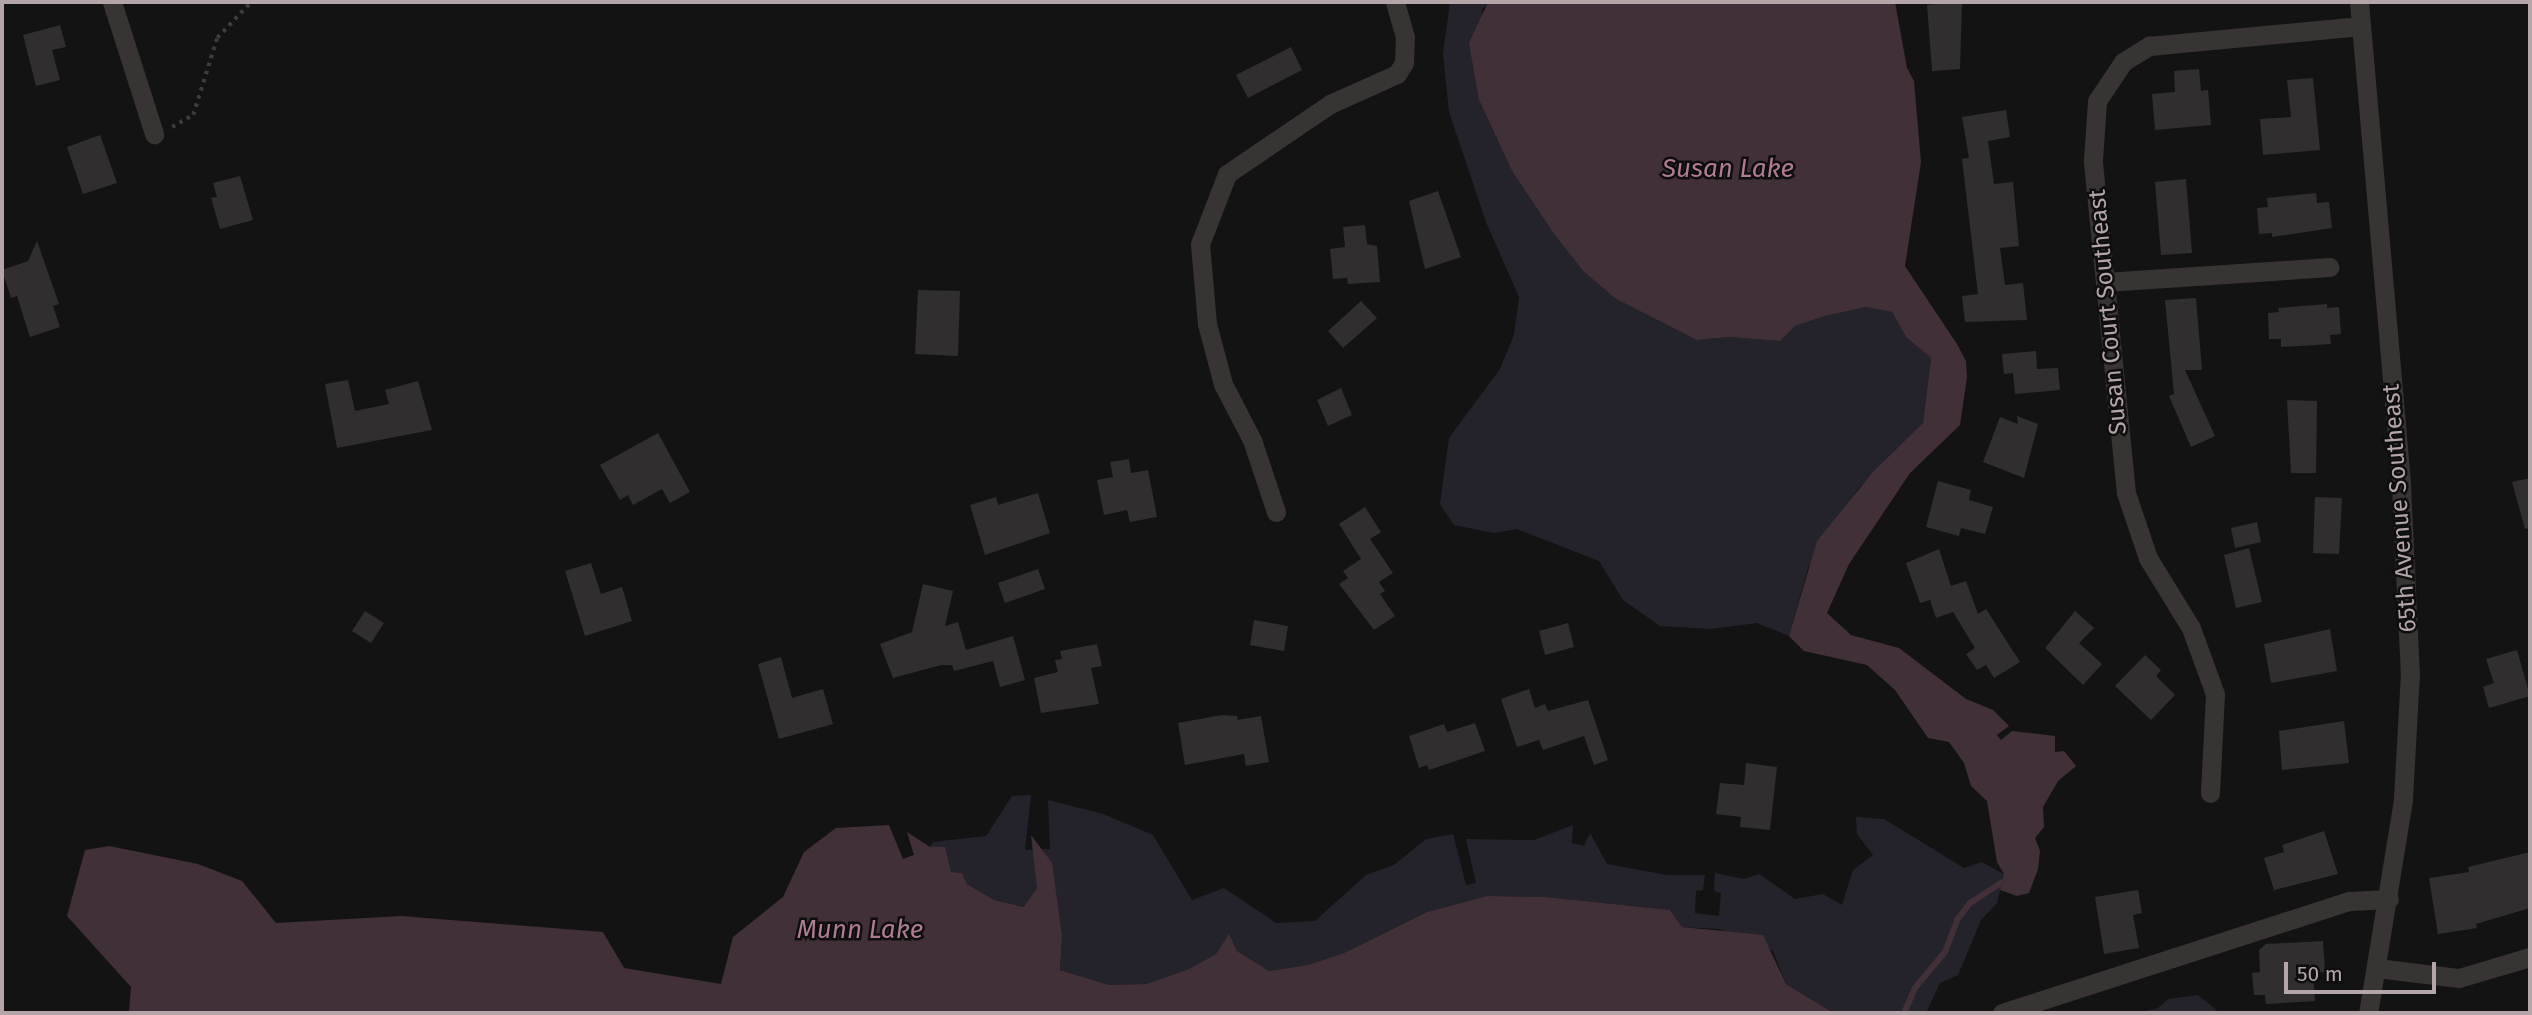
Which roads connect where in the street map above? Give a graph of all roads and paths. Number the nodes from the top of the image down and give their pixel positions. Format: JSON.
{"nodes":[{"id":1,"x":112,"y":2,"type":"edge"},
{"id":2,"x":251,"y":2,"type":"edge"},
{"id":3,"x":1395,"y":2,"type":"edge"},
{"id":4,"x":2359,"y":2,"type":"edge"},
{"id":5,"x":2361,"y":26,"type":"junction"},
{"id":6,"x":154,"y":134,"type":"joint"},
{"id":7,"x":2329,"y":267,"type":"dead end"},
{"id":8,"x":2105,"y":282,"type":"junction"},
{"id":9,"x":1276,"y":512,"type":"dead end"},
{"id":10,"x":2210,"y":793,"type":"dead end"},
{"id":11,"x":2389,"y":899,"type":"junction"},
{"id":12,"x":2530,"y":957,"type":"edge"},
{"id":13,"x":2377,"y":968,"type":"junction"},
{"id":14,"x":2002,"y":1013,"type":"edge"},
{"id":15,"x":2368,"y":1013,"type":"edge"}],
"edges":[{"from":1,"to":6,"type":"street"},
{"from":2,"to":6,"type":"path"},
{"from":3,"to":9,"type":"street"},
{"from":4,"to":5,"type":"street","name":"65th Avenue Southeast"},
{"from":5,"to":8,"type":"street","name":"Susan Court Southeast"},
{"from":5,"to":11,"type":"street","name":"65th Avenue Southeast"},
{"from":7,"to":8,"type":"street"},
{"from":8,"to":10,"type":"street","name":"Susan Court Southeast"},
{"from":11,"to":13,"type":"street","name":"65th Avenue Southeast"},
{"from":11,"to":14,"type":"street"},
{"from":12,"to":13,"type":"street"},
{"from":13,"to":15,"type":"street","name":"65th Avenue Southeast"}]}
